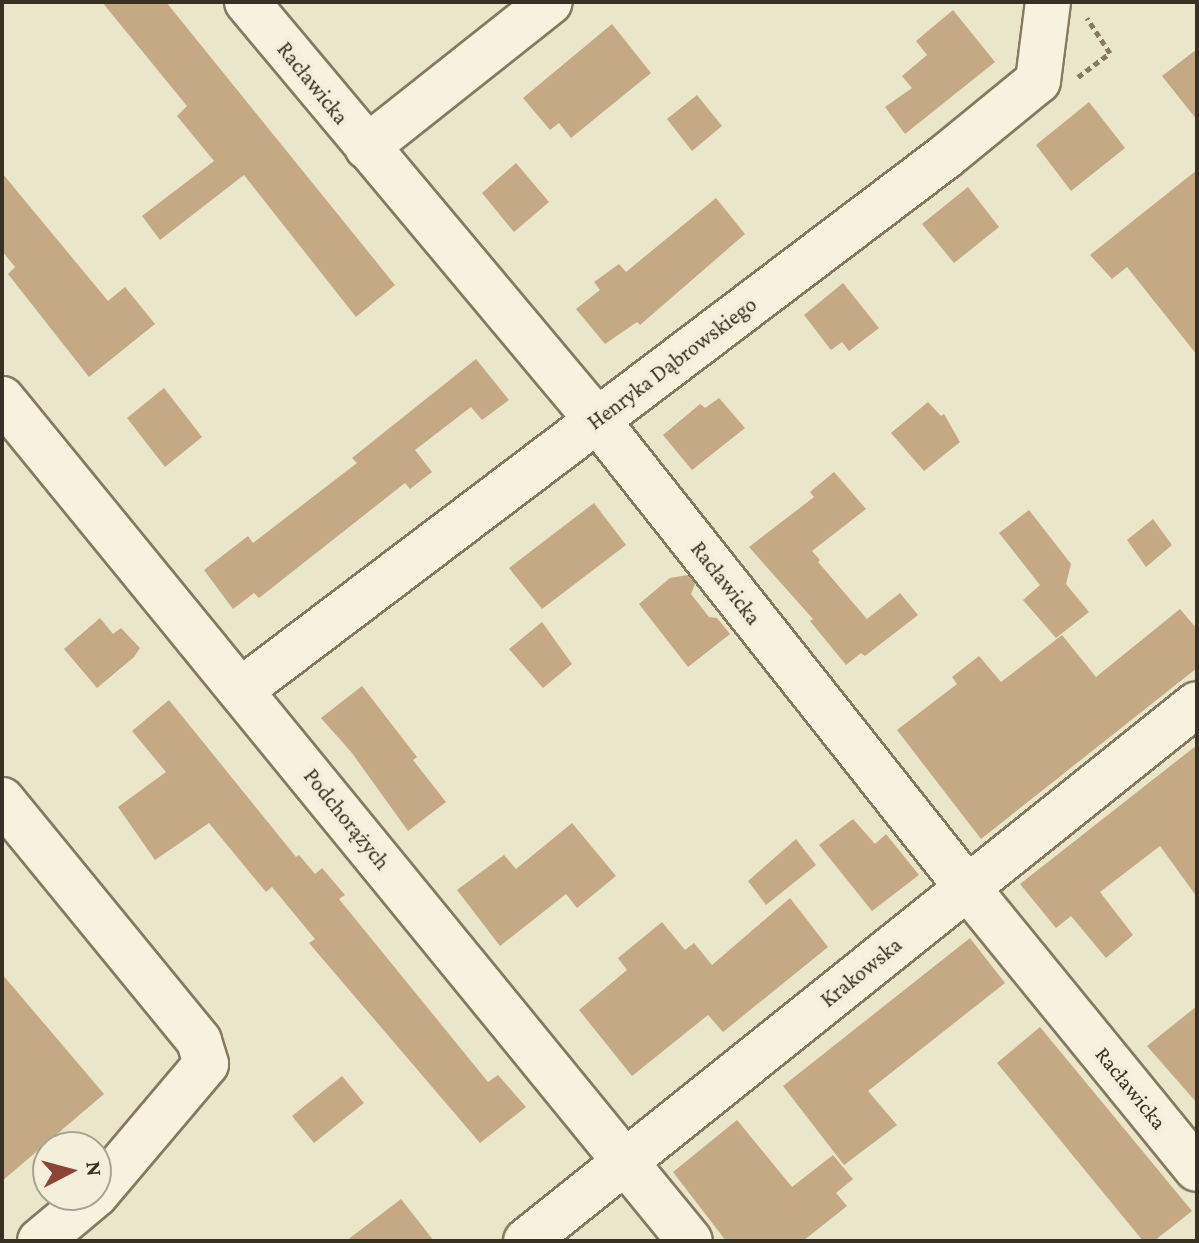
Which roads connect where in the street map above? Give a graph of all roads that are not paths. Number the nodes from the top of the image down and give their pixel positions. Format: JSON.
{"nodes":[{"id":1,"x":247,"y":2,"type":"edge"},
{"id":2,"x":550,"y":2,"type":"edge"},
{"id":3,"x":1066,"y":8,"type":"edge"},
{"id":4,"x":367,"y":147,"type":"junction"},
{"id":5,"x":2,"y":399,"type":"edge"},
{"id":6,"x":597,"y":420,"type":"junction"},
{"id":7,"x":241,"y":690,"type":"junction"},
{"id":8,"x":1197,"y":704,"type":"edge"},
{"id":9,"x":2,"y":800,"type":"edge"},
{"id":10,"x":966,"y":886,"type":"junction"},
{"id":11,"x":628,"y":1162,"type":"junction"},
{"id":12,"x":1197,"y":1169,"type":"edge"},
{"id":13,"x":112,"y":1176,"type":"edge"},
{"id":14,"x":77,"y":1211,"type":"edge"},
{"id":15,"x":40,"y":1241,"type":"edge"},
{"id":16,"x":526,"y":1241,"type":"edge"},
{"id":17,"x":690,"y":1241,"type":"edge"}],
"edges":[{"from":1,"to":4,"type":"street","name":"Racławicka"},
{"from":2,"to":4,"type":"street"},
{"from":3,"to":6,"type":"street","name":"Henryka Dąbrowskiego"},
{"from":4,"to":6,"type":"street","name":"Racławicka"},
{"from":5,"to":7,"type":"street","name":"Podchorążych"},
{"from":6,"to":7,"type":"street","name":"Henryka Dąbrowskiego"},
{"from":6,"to":10,"type":"street","name":"Racławicka"},
{"from":7,"to":11,"type":"street","name":"Podchorążych"},
{"from":8,"to":10,"type":"street","name":"Krakowska"},
{"from":9,"to":13,"type":"street"},
{"from":10,"to":11,"type":"street","name":"Krakowska"},
{"from":10,"to":12,"type":"street","name":"Racławicka"},
{"from":11,"to":16,"type":"street","name":"Krakowska"},
{"from":11,"to":17,"type":"street","name":"Podchorążych"},
{"from":14,"to":15,"type":"street"}]}
